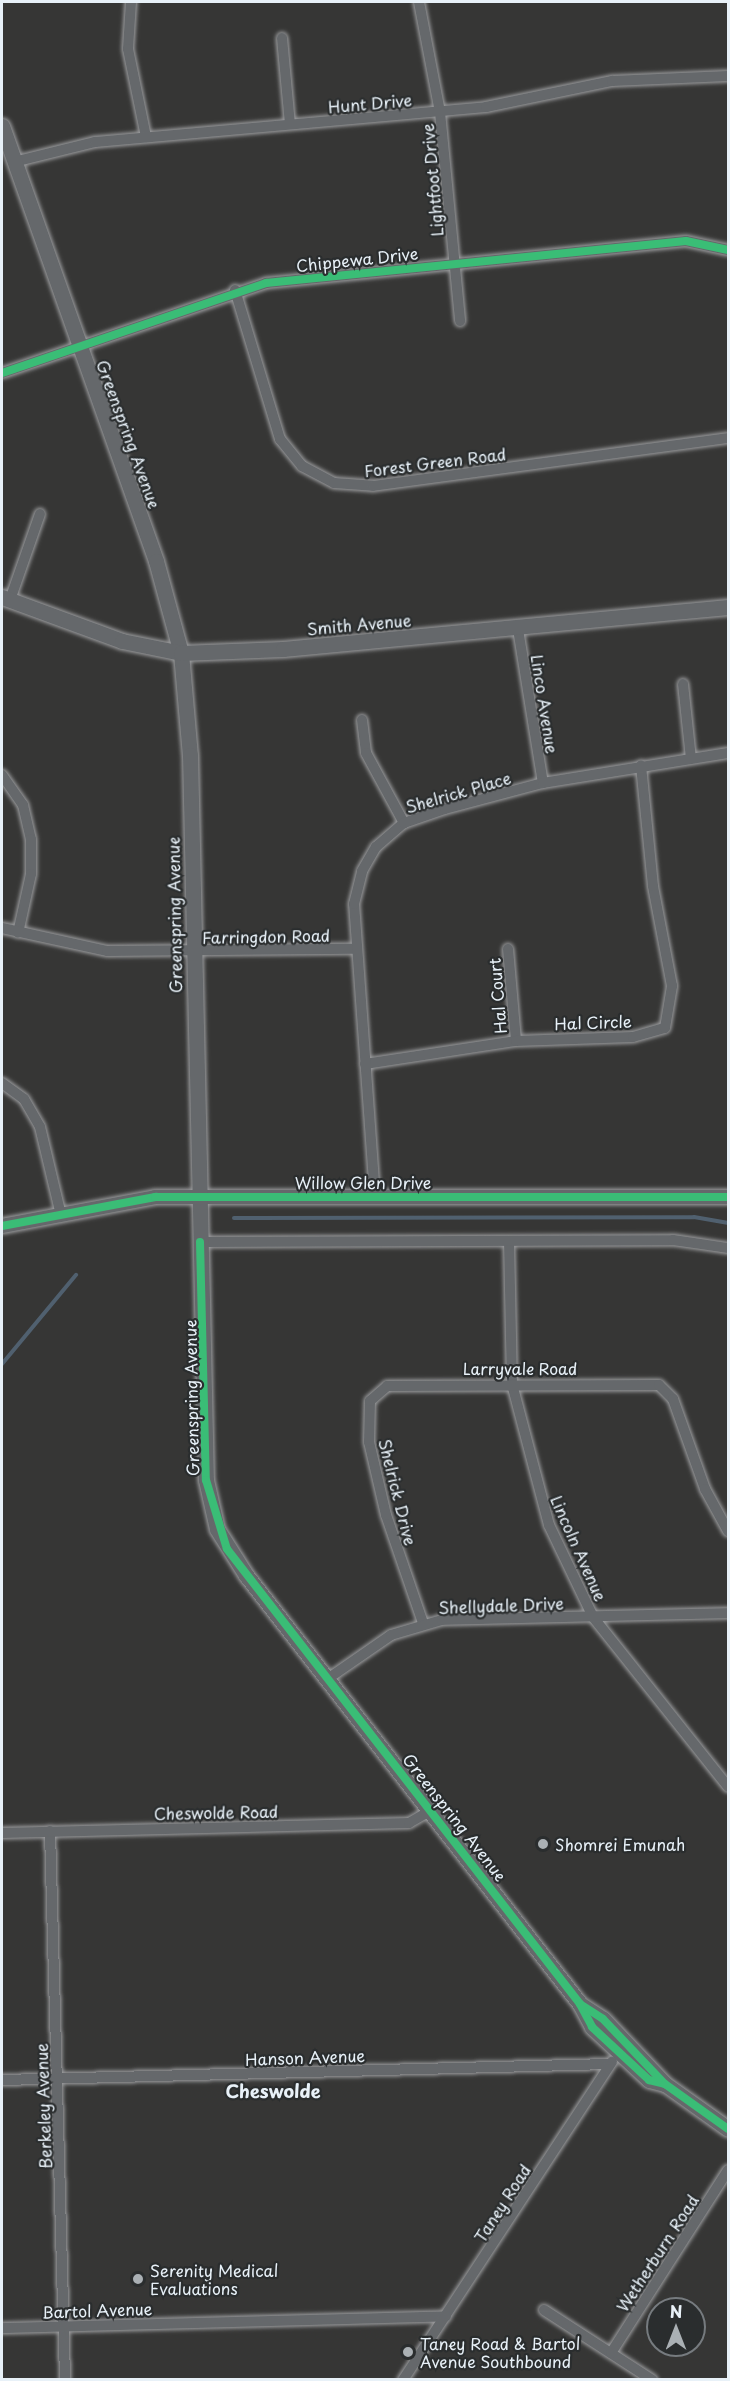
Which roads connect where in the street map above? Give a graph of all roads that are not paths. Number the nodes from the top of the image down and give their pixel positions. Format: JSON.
{"nodes":[{"id":1,"x":131,"y":2,"type":"edge"},
{"id":2,"x":419,"y":2,"type":"edge"},
{"id":3,"x":282,"y":38,"type":"dead end"},
{"id":4,"x":729,"y":76,"type":"edge"},
{"id":5,"x":440,"y":112,"type":"junction"},
{"id":6,"x":290,"y":124,"type":"junction"},
{"id":7,"x":2,"y":126,"type":"edge"},
{"id":8,"x":146,"y":137,"type":"junction"},
{"id":9,"x":14,"y":162,"type":"junction"},
{"id":10,"x":729,"y":250,"type":"edge"},
{"id":11,"x":454,"y":262,"type":"junction"},
{"id":12,"x":235,"y":290,"type":"junction"},
{"id":13,"x":460,"y":321,"type":"dead end"},
{"id":14,"x":79,"y":346,"type":"junction"},
{"id":15,"x":2,"y":373,"type":"edge"},
{"id":16,"x":729,"y":438,"type":"edge"},
{"id":17,"x":40,"y":514,"type":"dead end"},
{"id":18,"x":6,"y":598,"type":"edge"},
{"id":19,"x":729,"y":607,"type":"edge"},
{"id":20,"x":518,"y":629,"type":"junction"},
{"id":21,"x":181,"y":653,"type":"junction"},
{"id":22,"x":683,"y":684,"type":"dead end"},
{"id":23,"x":362,"y":720,"type":"dead end"},
{"id":24,"x":729,"y":753,"type":"edge"},
{"id":25,"x":691,"y":759,"type":"junction"},
{"id":26,"x":641,"y":766,"type":"junction"},
{"id":27,"x":2,"y":775,"type":"edge"},
{"id":28,"x":543,"y":783,"type":"junction"},
{"id":29,"x":404,"y":823,"type":"junction"},
{"id":30,"x":2,"y":928,"type":"edge"},
{"id":31,"x":18,"y":933,"type":"junction"},
{"id":32,"x":354,"y":949,"type":"junction"},
{"id":33,"x":508,"y":949,"type":"dead end"},
{"id":34,"x":193,"y":952,"type":"junction"},
{"id":35,"x":516,"y":1041,"type":"junction"},
{"id":36,"x":365,"y":1064,"type":"junction"},
{"id":37,"x":2,"y":1083,"type":"edge"},
{"id":38,"x":199,"y":1196,"type":"junction"},
{"id":39,"x":375,"y":1196,"type":"junction"},
{"id":40,"x":729,"y":1197,"type":"edge"},
{"id":41,"x":61,"y":1215,"type":"junction"},
{"id":42,"x":2,"y":1226,"type":"edge"},
{"id":43,"x":509,"y":1241,"type":"junction"},
{"id":44,"x":200,"y":1242,"type":"junction"},
{"id":45,"x":729,"y":1248,"type":"edge"},
{"id":46,"x":400,"y":1383,"type":"joint"},
{"id":47,"x":512,"y":1384,"type":"junction"},
{"id":48,"x":729,"y":1531,"type":"edge"},
{"id":49,"x":729,"y":1613,"type":"edge"},
{"id":50,"x":593,"y":1617,"type":"junction"},
{"id":51,"x":423,"y":1623,"type":"junction"},
{"id":52,"x":326,"y":1680,"type":"junction"},
{"id":53,"x":729,"y":1787,"type":"edge"},
{"id":54,"x":428,"y":1812,"type":"junction"},
{"id":55,"x":51,"y":1832,"type":"junction"},
{"id":56,"x":2,"y":1833,"type":"edge"},
{"id":57,"x":619,"y":2055,"type":"junction"},
{"id":58,"x":57,"y":2079,"type":"junction"},
{"id":59,"x":2,"y":2080,"type":"edge"},
{"id":60,"x":729,"y":2129,"type":"edge"},
{"id":61,"x":729,"y":2170,"type":"edge"},
{"id":62,"x":544,"y":2310,"type":"dead end"},
{"id":63,"x":446,"y":2316,"type":"junction"},
{"id":64,"x":64,"y":2326,"type":"junction"},
{"id":65,"x":2,"y":2328,"type":"edge"},
{"id":66,"x":611,"y":2353,"type":"junction"},
{"id":67,"x":65,"y":2379,"type":"edge"},
{"id":68,"x":403,"y":2379,"type":"edge"},
{"id":69,"x":652,"y":2379,"type":"edge"}],
"edges":[{"from":1,"to":8,"type":"street"},
{"from":2,"to":5,"type":"street","name":"Lightfoot Drive"},
{"from":3,"to":6,"type":"street"},
{"from":4,"to":5,"type":"street","name":"Hunt Drive"},
{"from":5,"to":6,"type":"street","name":"Hunt Drive"},
{"from":5,"to":11,"type":"street","name":"Lightfoot Drive"},
{"from":6,"to":8,"type":"street","name":"Hunt Drive"},
{"from":7,"to":9,"type":"main road","name":"Greenspring Avenue"},
{"from":8,"to":9,"type":"street","name":"Hunt Drive"},
{"from":9,"to":14,"type":"main road","name":"Greenspring Avenue"},
{"from":10,"to":11,"type":"street","name":"Chippewa Drive"},
{"from":11,"to":12,"type":"street","name":"Chippewa Drive"},
{"from":11,"to":13,"type":"street","name":"Lightfoot Drive"},
{"from":12,"to":14,"type":"street","name":"Chippewa Drive"},
{"from":12,"to":16,"type":"street","name":"Forest Green Road"},
{"from":14,"to":15,"type":"street","name":"Chippewa Drive"},
{"from":14,"to":21,"type":"main road","name":"Greenspring Avenue"},
{"from":17,"to":18,"type":"street"},
{"from":18,"to":21,"type":"main road","name":"Smith Avenue"},
{"from":19,"to":20,"type":"main road","name":"Smith Avenue"},
{"from":20,"to":21,"type":"main road","name":"Smith Avenue"},
{"from":20,"to":28,"type":"street","name":"Linco Avenue"},
{"from":21,"to":34,"type":"main road","name":"Greenspring Avenue"},
{"from":22,"to":25,"type":"street"},
{"from":23,"to":29,"type":"street"},
{"from":24,"to":25,"type":"street","name":"Shelrick Place"},
{"from":25,"to":26,"type":"street","name":"Shelrick Place"},
{"from":26,"to":28,"type":"street","name":"Shelrick Place"},
{"from":26,"to":35,"type":"street","name":"Hal Circle"},
{"from":27,"to":31,"type":"street"},
{"from":28,"to":29,"type":"street","name":"Shelrick Place"},
{"from":29,"to":32,"type":"street","name":"Shelrick Place"},
{"from":30,"to":31,"type":"street","name":"Farringdon Road"},
{"from":31,"to":34,"type":"street","name":"Farringdon Road"},
{"from":32,"to":34,"type":"street","name":"Farringdon Road"},
{"from":32,"to":36,"type":"street","name":"Shelrick Place"},
{"from":33,"to":35,"type":"street","name":"Hal Court"},
{"from":34,"to":38,"type":"main road","name":"Greenspring Avenue"},
{"from":35,"to":36,"type":"street","name":"Hal Circle"},
{"from":36,"to":39,"type":"street","name":"Shelrick Place"},
{"from":37,"to":41,"type":"street"},
{"from":38,"to":39,"type":"street","name":"Willow Glen Drive"},
{"from":38,"to":41,"type":"street","name":"Willow Glen Drive"},
{"from":38,"to":44,"type":"main road","name":"Greenspring Avenue"},
{"from":39,"to":40,"type":"street","name":"Willow Glen Drive"},
{"from":41,"to":42,"type":"street","name":"Willow Glen Drive"},
{"from":43,"to":44,"type":"street"},
{"from":43,"to":45,"type":"street"},
{"from":43,"to":47,"type":"street","name":"Lincoln Avenue"},
{"from":44,"to":52,"type":"main road","name":"Greenspring Avenue"},
{"from":46,"to":47,"type":"street","name":"Larryvale Road"},
{"from":46,"to":51,"type":"street","name":"Shelrick Drive"},
{"from":47,"to":48,"type":"street","name":"Larryvale Road"},
{"from":47,"to":50,"type":"street","name":"Lincoln Avenue"},
{"from":49,"to":50,"type":"street","name":"Shellydale Drive"},
{"from":50,"to":51,"type":"street","name":"Shellydale Drive"},
{"from":50,"to":53,"type":"street","name":"Lincoln Avenue"},
{"from":51,"to":52,"type":"street","name":"Shellydale Drive"},
{"from":52,"to":54,"type":"main road","name":"Greenspring Avenue"},
{"from":54,"to":55,"type":"street","name":"Cheswolde Road"},
{"from":54,"to":57,"type":"main road","name":"Greenspring Avenue"},
{"from":55,"to":56,"type":"street","name":"Cheswolde Road"},
{"from":55,"to":58,"type":"street","name":"Berkeley Avenue"},
{"from":57,"to":58,"type":"street","name":"Hanson Avenue"},
{"from":57,"to":60,"type":"main road","name":"Greenspring Avenue"},
{"from":57,"to":63,"type":"street","name":"Taney Road"},
{"from":58,"to":59,"type":"street","name":"Hanson Avenue"},
{"from":58,"to":64,"type":"street","name":"Berkeley Avenue"},
{"from":61,"to":66,"type":"street","name":"Wetherburn Road"},
{"from":62,"to":66,"type":"street"},
{"from":63,"to":64,"type":"street","name":"Bartol Avenue"},
{"from":63,"to":68,"type":"street","name":"Taney Road"},
{"from":64,"to":65,"type":"street","name":"Bartol Avenue"},
{"from":64,"to":67,"type":"street","name":"Berkeley Avenue"},
{"from":66,"to":69,"type":"street"}]}
